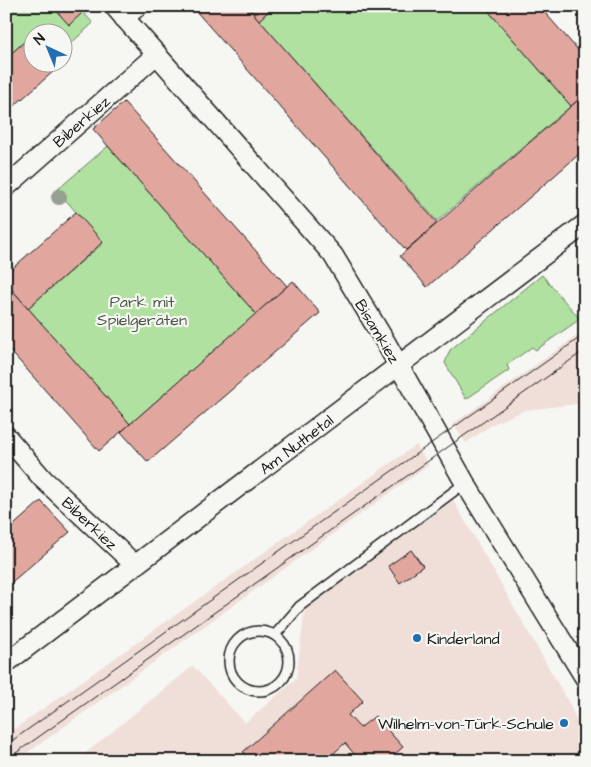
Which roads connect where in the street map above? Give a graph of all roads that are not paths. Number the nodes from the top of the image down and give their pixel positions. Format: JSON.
{"nodes":[{"id":1,"x":126,"y":10,"type":"edge"},
{"id":2,"x":157,"y":54,"type":"junction"},
{"id":3,"x":6,"y":187,"type":"edge"},
{"id":4,"x":585,"y":224,"type":"edge"},
{"id":5,"x":399,"y":366,"type":"junction"},
{"id":6,"x":6,"y":436,"type":"edge"},
{"id":7,"x":465,"y":483,"type":"junction"},
{"id":8,"x":134,"y":564,"type":"junction"},
{"id":9,"x":275,"y":635,"type":"junction"},
{"id":10,"x":6,"y":663,"type":"edge"},
{"id":11,"x":585,"y":678,"type":"edge"}],
"edges":[{"from":1,"to":2,"type":"street","name":"Bisamkiez"},
{"from":2,"to":3,"type":"street","name":"Biberkiez"},
{"from":2,"to":5,"type":"street","name":"Bisamkiez"},
{"from":4,"to":5,"type":"street","name":"Am Nuthetal"},
{"from":5,"to":7,"type":"street","name":"Bisamkiez"},
{"from":5,"to":8,"type":"street","name":"Am Nuthetal"},
{"from":6,"to":8,"type":"street","name":"Biberkiez"},
{"from":7,"to":9,"type":"lane"},
{"from":7,"to":11,"type":"street","name":"Bisamkiez"},
{"from":8,"to":10,"type":"street","name":"Am Nuthetal"},
{"from":9,"to":9,"type":"lane"}]}
